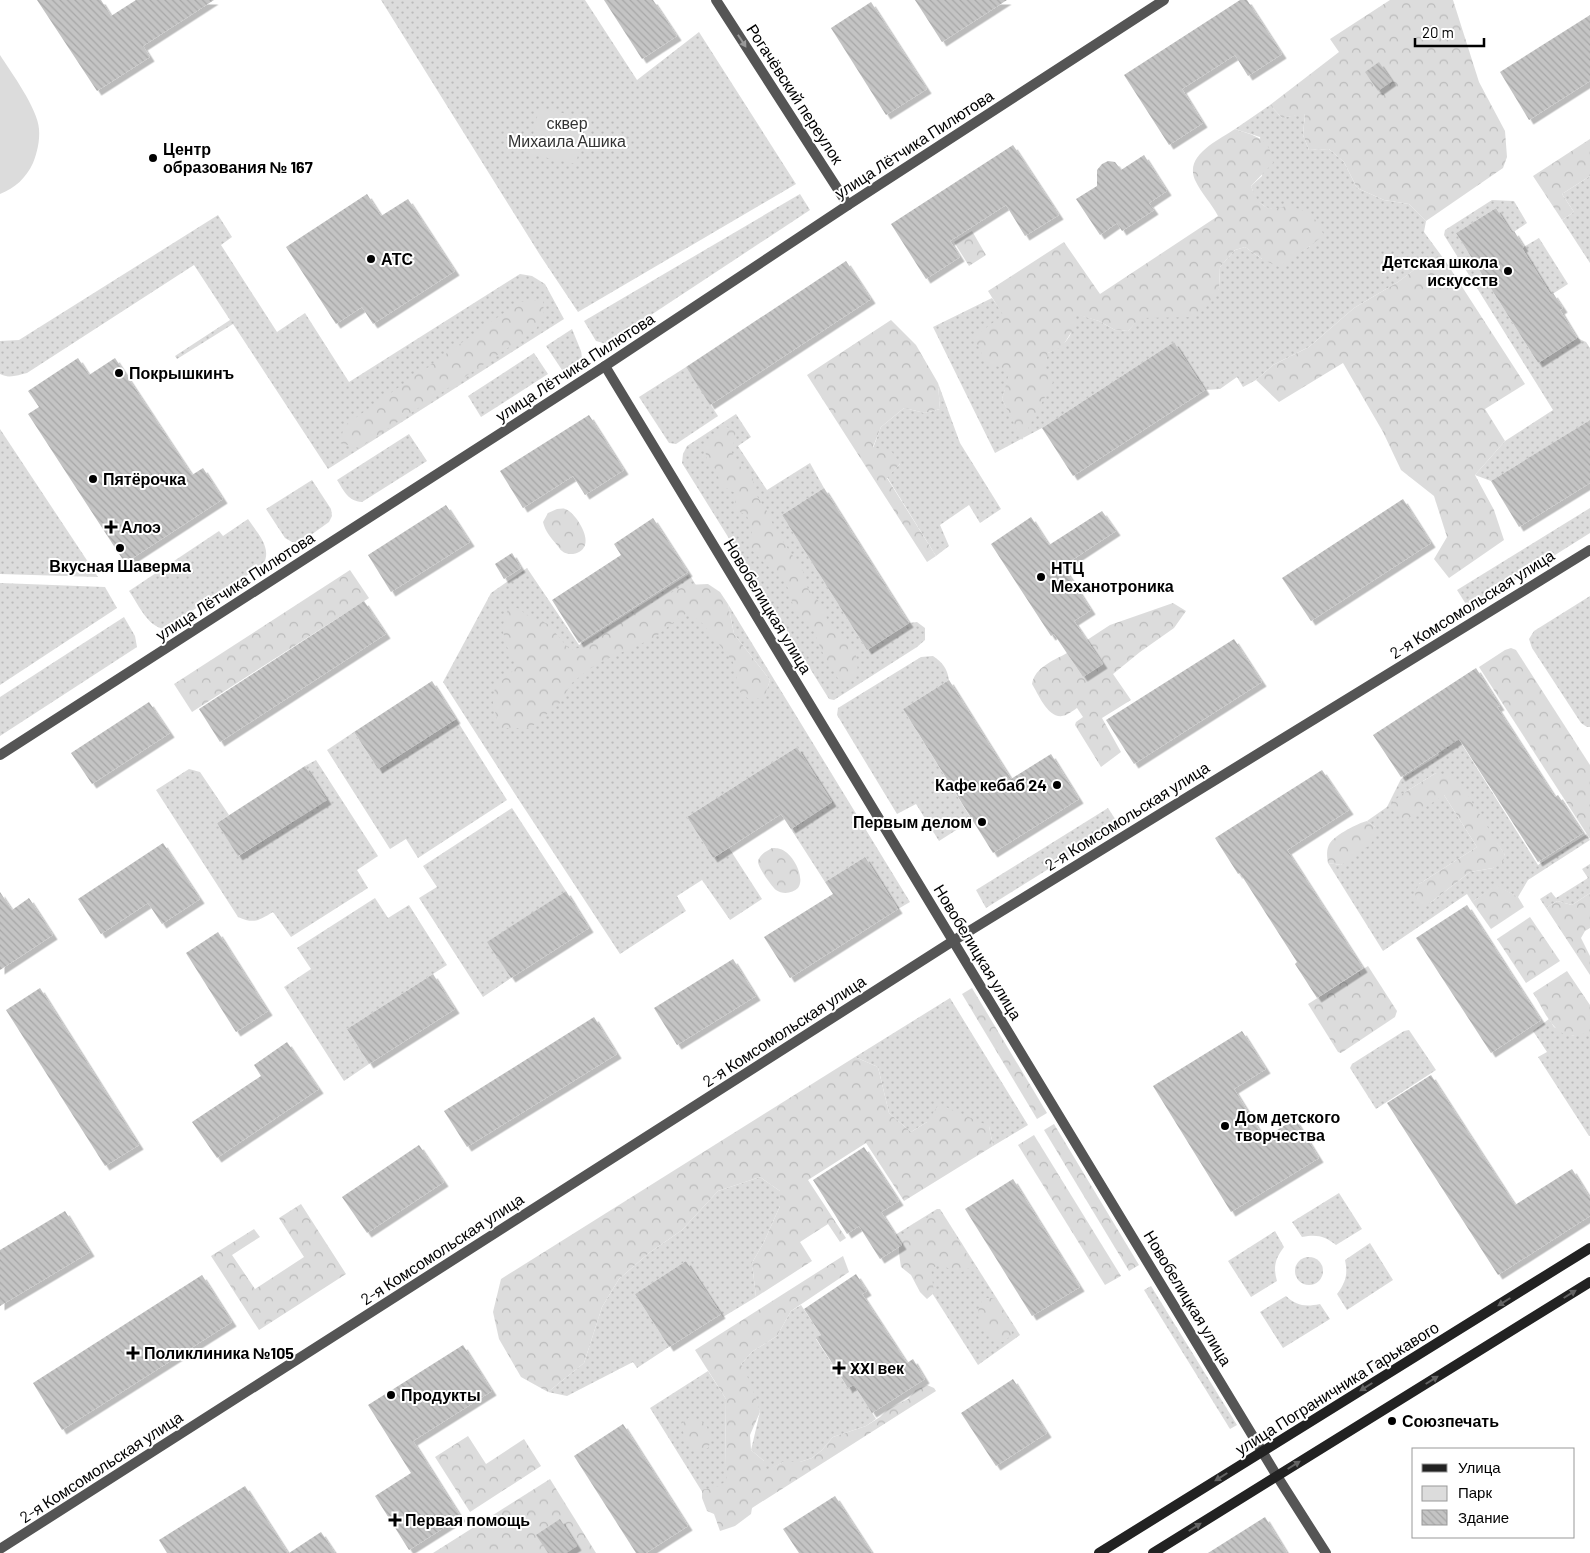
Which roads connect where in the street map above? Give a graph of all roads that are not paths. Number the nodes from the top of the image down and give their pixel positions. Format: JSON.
{"nodes":[{"id":1,"x":716,"y":0,"type":"edge"},
{"id":2,"x":1164,"y":0,"type":"edge"},
{"id":3,"x":848,"y":204,"type":"junction"},
{"id":4,"x":605,"y":366,"type":"junction"},
{"id":5,"x":1590,"y":550,"type":"edge"},
{"id":6,"x":0,"y":755,"type":"edge"},
{"id":7,"x":953,"y":941,"type":"junction"},
{"id":8,"x":1590,"y":1248,"type":"edge"},
{"id":9,"x":1590,"y":1282,"type":"edge"},
{"id":10,"x":1263,"y":1452,"type":"junction"},
{"id":11,"x":1277,"y":1476,"type":"junction"},
{"id":12,"x":0,"y":1549,"type":"edge"},
{"id":13,"x":1099,"y":1553,"type":"edge"},
{"id":14,"x":1153,"y":1553,"type":"edge"},
{"id":15,"x":1326,"y":1553,"type":"edge"}],
"edges":[{"from":1,"to":3,"type":"street","name":"Рогачёвский переулок","one_way":true},
{"from":2,"to":3,"type":"street","name":"улица Лётчика Пилютова"},
{"from":3,"to":4,"type":"street","name":"улица Лётчика Пилютова"},
{"from":4,"to":6,"type":"street","name":"улица Лётчика Пилютова"},
{"from":4,"to":7,"type":"street","name":"Новобелицкая улица"},
{"from":5,"to":7,"type":"street","name":"2-я Комсомольская улица"},
{"from":7,"to":10,"type":"street","name":"Новобелицкая улица"},
{"from":7,"to":12,"type":"street","name":"2-я Комсомольская улица"},
{"from":8,"to":10,"type":"street","name":"улица Пограничника Гарькавого","one_way":true},
{"from":11,"to":9,"type":"street","one_way":true},
{"from":10,"to":11,"type":"street","name":"Новобелицкая улица"},
{"from":10,"to":13,"type":"street","name":"улица Пограничника Гарькавого","one_way":true},
{"from":14,"to":11,"type":"street","one_way":true},
{"from":11,"to":15,"type":"street","name":"Новобелицкая улица"}]}
